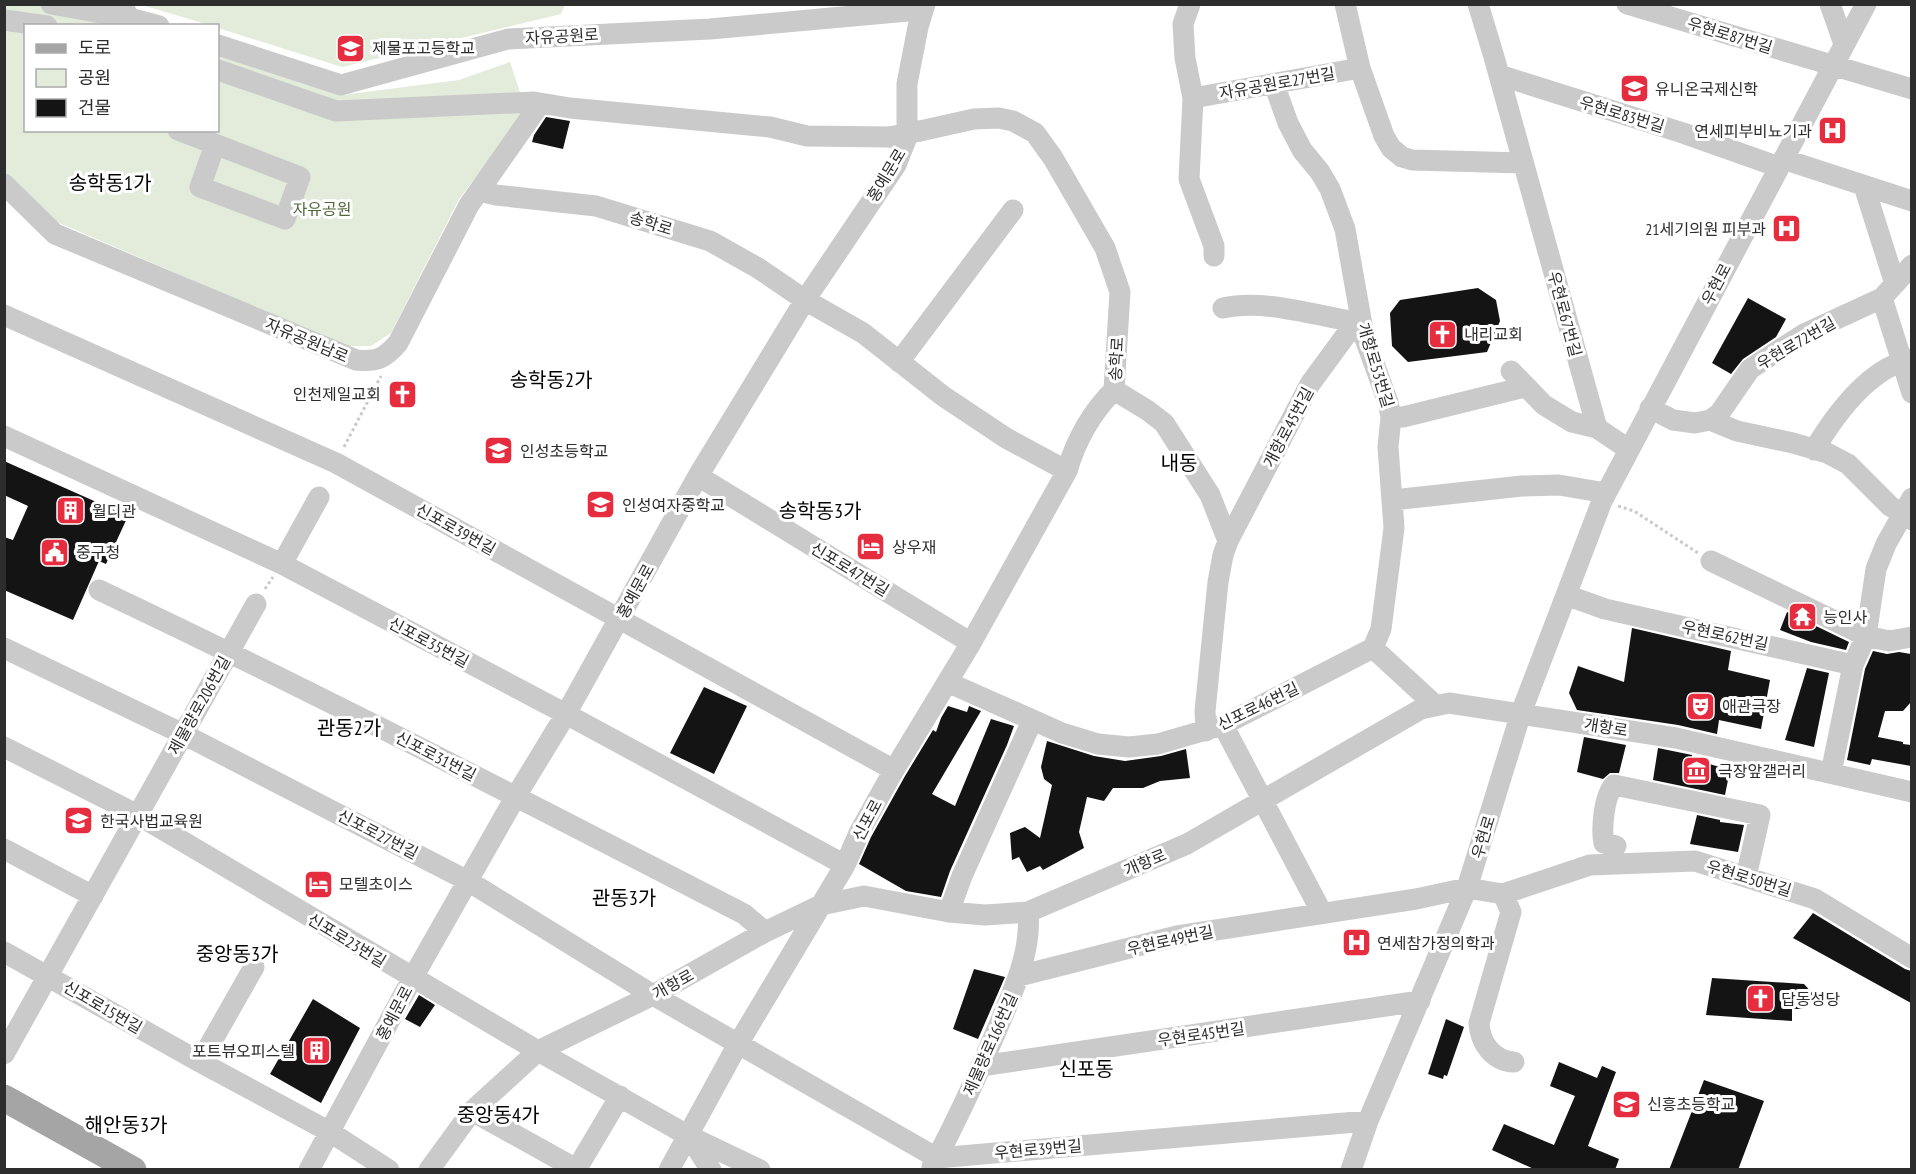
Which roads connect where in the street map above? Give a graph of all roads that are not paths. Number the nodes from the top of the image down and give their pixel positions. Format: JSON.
{"nodes":[{"id":1,"x":51,"y":4,"type":"edge"},
{"id":2,"x":915,"y":4,"type":"edge"},
{"id":3,"x":926,"y":4,"type":"edge"},
{"id":4,"x":1190,"y":4,"type":"edge"},
{"id":5,"x":1345,"y":4,"type":"edge"},
{"id":6,"x":1478,"y":4,"type":"edge"},
{"id":7,"x":1627,"y":4,"type":"edge"},
{"id":8,"x":1830,"y":4,"type":"edge"},
{"id":9,"x":1866,"y":4,"type":"edge"},
{"id":10,"x":126,"y":16,"type":"edge"},
{"id":11,"x":4,"y":20,"type":"edge"},
{"id":12,"x":33,"y":24,"type":"edge"},
{"id":13,"x":152,"y":24,"type":"edge"},
{"id":14,"x":1844,"y":44,"type":"junction"},
{"id":15,"x":219,"y":45,"type":"edge"},
{"id":16,"x":1833,"y":66,"type":"junction"},
{"id":17,"x":1360,"y":68,"type":"junction"},
{"id":18,"x":219,"y":70,"type":"edge"},
{"id":19,"x":1499,"y":75,"type":"junction"},
{"id":20,"x":1274,"y":84,"type":"junction"},
{"id":21,"x":1911,"y":89,"type":"edge"},
{"id":22,"x":1193,"y":98,"type":"junction"},
{"id":23,"x":540,"y":104,"type":"junction"},
{"id":24,"x":183,"y":132,"type":"edge"},
{"id":25,"x":215,"y":145,"type":"junction"},
{"id":26,"x":1523,"y":163,"type":"junction"},
{"id":27,"x":1781,"y":163,"type":"junction"},
{"id":28,"x":4,"y":184,"type":"edge"},
{"id":29,"x":1864,"y":186,"type":"junction"},
{"id":30,"x":479,"y":191,"type":"junction"},
{"id":31,"x":1911,"y":201,"type":"edge"},
{"id":32,"x":1013,"y":210,"type":"dead end"},
{"id":33,"x":1214,"y":256,"type":"dead end"},
{"id":34,"x":1911,"y":265,"type":"edge"},
{"id":35,"x":1889,"y":291,"type":"junction"},
{"id":36,"x":805,"y":300,"type":"junction"},
{"id":37,"x":1223,"y":308,"type":"dead end"},
{"id":38,"x":4,"y":315,"type":"edge"},
{"id":39,"x":1362,"y":323,"type":"junction"},
{"id":40,"x":1906,"y":360,"type":"edge"},
{"id":41,"x":899,"y":362,"type":"junction"},
{"id":42,"x":1511,"y":371,"type":"dead end"},
{"id":43,"x":1525,"y":387,"type":"junction"},
{"id":44,"x":1114,"y":390,"type":"junction"},
{"id":45,"x":1911,"y":393,"type":"edge"},
{"id":46,"x":1650,"y":408,"type":"junction"},
{"id":47,"x":1391,"y":417,"type":"junction"},
{"id":48,"x":1710,"y":420,"type":"junction"},
{"id":49,"x":1597,"y":428,"type":"junction"},
{"id":50,"x":4,"y":436,"type":"edge"},
{"id":51,"x":1628,"y":449,"type":"junction"},
{"id":52,"x":1814,"y":450,"type":"junction"},
{"id":53,"x":1066,"y":471,"type":"junction"},
{"id":54,"x":698,"y":476,"type":"junction"},
{"id":55,"x":319,"y":497,"type":"dead end"},
{"id":56,"x":1604,"y":497,"type":"junction"},
{"id":57,"x":1393,"y":501,"type":"junction"},
{"id":58,"x":1909,"y":511,"type":"edge"},
{"id":59,"x":1228,"y":541,"type":"junction"},
{"id":60,"x":1711,"y":561,"type":"road end"},
{"id":61,"x":282,"y":564,"type":"junction"},
{"id":62,"x":99,"y":590,"type":"dead end"},
{"id":63,"x":1566,"y":595,"type":"junction"},
{"id":64,"x":256,"y":604,"type":"road end"},
{"id":65,"x":619,"y":620,"type":"junction"},
{"id":66,"x":1866,"y":636,"type":"junction"},
{"id":67,"x":1911,"y":637,"type":"edge"},
{"id":68,"x":971,"y":643,"type":"junction"},
{"id":69,"x":4,"y":648,"type":"edge"},
{"id":70,"x":1373,"y":648,"type":"junction"},
{"id":71,"x":229,"y":651,"type":"junction"},
{"id":72,"x":1853,"y":665,"type":"junction"},
{"id":73,"x":947,"y":682,"type":"junction"},
{"id":74,"x":1436,"y":706,"type":"junction"},
{"id":75,"x":1521,"y":713,"type":"junction"},
{"id":76,"x":566,"y":714,"type":"junction"},
{"id":77,"x":1032,"y":721,"type":"junction"},
{"id":78,"x":1215,"y":728,"type":"junction"},
{"id":79,"x":183,"y":734,"type":"junction"},
{"id":80,"x":4,"y":747,"type":"edge"},
{"id":81,"x":894,"y":770,"type":"junction"},
{"id":82,"x":1832,"y":774,"type":"junction"},
{"id":83,"x":1911,"y":792,"type":"edge"},
{"id":84,"x":516,"y":796,"type":"junction"},
{"id":85,"x":1262,"y":800,"type":"junction"},
{"id":86,"x":138,"y":815,"type":"junction"},
{"id":87,"x":1616,"y":846,"type":"dead end"},
{"id":88,"x":4,"y":849,"type":"edge"},
{"id":89,"x":844,"y":865,"type":"junction"},
{"id":90,"x":1746,"y":877,"type":"junction"},
{"id":91,"x":468,"y":881,"type":"junction"},
{"id":92,"x":1467,"y":888,"type":"junction"},
{"id":93,"x":1503,"y":894,"type":"junction"},
{"id":94,"x":93,"y":896,"type":"junction"},
{"id":95,"x":821,"y":905,"type":"junction"},
{"id":96,"x":948,"y":912,"type":"junction"},
{"id":97,"x":1028,"y":912,"type":"junction"},
{"id":98,"x":1322,"y":913,"type":"junction"},
{"id":99,"x":765,"y":932,"type":"junction"},
{"id":100,"x":4,"y":952,"type":"edge"},
{"id":101,"x":1911,"y":958,"type":"edge"},
{"id":102,"x":254,"y":967,"type":"dead end"},
{"id":103,"x":48,"y":975,"type":"junction"},
{"id":104,"x":1019,"y":976,"type":"junction"},
{"id":105,"x":412,"y":979,"type":"junction"},
{"id":106,"x":653,"y":995,"type":"junction"},
{"id":107,"x":1420,"y":1001,"type":"junction"},
{"id":108,"x":738,"y":1044,"type":"junction"},
{"id":109,"x":538,"y":1052,"type":"junction"},
{"id":110,"x":4,"y":1054,"type":"edge"},
{"id":111,"x":200,"y":1062,"type":"junction"},
{"id":112,"x":1514,"y":1062,"type":"dead end"},
{"id":113,"x":981,"y":1066,"type":"junction"},
{"id":114,"x":620,"y":1096,"type":"junction"},
{"id":115,"x":4,"y":1098,"type":"edge"},
{"id":116,"x":472,"y":1111,"type":"junction"},
{"id":117,"x":1368,"y":1121,"type":"junction"},
{"id":118,"x":330,"y":1132,"type":"junction"},
{"id":119,"x":689,"y":1136,"type":"junction"},
{"id":120,"x":934,"y":1164,"type":"edge"},
{"id":121,"x":576,"y":1169,"type":"edge"},
{"id":122,"x":133,"y":1170,"type":"edge"},
{"id":123,"x":309,"y":1170,"type":"edge"},
{"id":124,"x":389,"y":1170,"type":"edge"},
{"id":125,"x":429,"y":1170,"type":"edge"},
{"id":126,"x":669,"y":1170,"type":"edge"},
{"id":127,"x":711,"y":1170,"type":"edge"},
{"id":128,"x":760,"y":1170,"type":"edge"},
{"id":129,"x":1351,"y":1170,"type":"edge"}],
"edges":[{"from":1,"to":10,"type":"street"},
{"from":2,"to":15,"type":"street","name":"자유공원로"},
{"from":3,"to":36,"type":"street","name":"홍예문로"},
{"from":4,"to":22,"type":"street"},
{"from":5,"to":17,"type":"street"},
{"from":6,"to":19,"type":"street","name":"우현로67번길"},
{"from":7,"to":16,"type":"street","name":"우현로87번길"},
{"from":8,"to":14,"type":"street"},
{"from":9,"to":14,"type":"street","name":"우현로"},
{"from":10,"to":13,"type":"street"},
{"from":11,"to":12,"type":"street"},
{"from":14,"to":16,"type":"street","name":"우현로"},
{"from":16,"to":21,"type":"street","name":"우현로87번길"},
{"from":16,"to":27,"type":"street","name":"우현로"},
{"from":17,"to":20,"type":"street","name":"자유공원로27번길"},
{"from":17,"to":26,"type":"street"},
{"from":18,"to":23,"type":"street","name":"송학로"},
{"from":19,"to":26,"type":"street","name":"우현로67번길"},
{"from":19,"to":27,"type":"street","name":"우현로83번길"},
{"from":20,"to":22,"type":"street","name":"자유공원로27번길"},
{"from":20,"to":39,"type":"street","name":"개항로53번길"},
{"from":22,"to":33,"type":"street"},
{"from":23,"to":30,"type":"street"},
{"from":23,"to":44,"type":"street","name":"송학로","bridge":true},
{"from":24,"to":25,"type":"street"},
{"from":25,"to":25,"type":"street"},
{"from":26,"to":49,"type":"street","name":"우현로67번길"},
{"from":27,"to":29,"type":"street","name":"우현로83번길"},
{"from":27,"to":46,"type":"street","name":"우현로"},
{"from":28,"to":30,"type":"street","name":"자유공원남로"},
{"from":29,"to":31,"type":"street","name":"우현로83번길"},
{"from":29,"to":35,"type":"street"},
{"from":30,"to":36,"type":"street","name":"송학로"},
{"from":32,"to":41,"type":"street"},
{"from":34,"to":35,"type":"street"},
{"from":35,"to":40,"type":"street"},
{"from":35,"to":48,"type":"street","name":"우현로72번길"},
{"from":36,"to":41,"type":"street","name":"송학로"},
{"from":36,"to":54,"type":"street","name":"홍예문로"},
{"from":37,"to":39,"type":"street"},
{"from":38,"to":65,"type":"street","name":"신포로39번길"},
{"from":39,"to":47,"type":"street","name":"개항로53번길"},
{"from":39,"to":59,"type":"street","name":"개항로45번길"},
{"from":40,"to":45,"type":"street"},
{"from":40,"to":52,"type":"street"},
{"from":41,"to":53,"type":"street","name":"송학로"},
{"from":42,"to":43,"type":"street"},
{"from":43,"to":47,"type":"street"},
{"from":43,"to":49,"type":"street"},
{"from":44,"to":53,"type":"street","name":"송학로"},
{"from":44,"to":59,"type":"street"},
{"from":46,"to":48,"type":"street"},
{"from":46,"to":51,"type":"street","name":"우현로"},
{"from":47,"to":57,"type":"street","name":"개항로53번길"},
{"from":48,"to":52,"type":"street"},
{"from":49,"to":51,"type":"street"},
{"from":50,"to":61,"type":"street","name":"신포로35번길"},
{"from":51,"to":56,"type":"street","name":"우현로"},
{"from":52,"to":58,"type":"street"},
{"from":53,"to":68,"type":"street","name":"신포로"},
{"from":54,"to":65,"type":"street","name":"홍예문로"},
{"from":54,"to":68,"type":"street","name":"신포로47번길"},
{"from":55,"to":61,"type":"street"},
{"from":56,"to":57,"type":"street"},
{"from":56,"to":63,"type":"street","name":"우현로"},
{"from":57,"to":70,"type":"street","name":"개항로53번길"},
{"from":58,"to":66,"type":"street"},
{"from":59,"to":78,"type":"street","name":"개항로45번길"},
{"from":60,"to":66,"type":"street"},
{"from":61,"to":76,"type":"street","name":"신포로35번길"},
{"from":62,"to":71,"type":"street","name":"신포로31번길"},
{"from":63,"to":72,"type":"street","name":"우현로62번길"},
{"from":63,"to":75,"type":"street","name":"우현로"},
{"from":64,"to":71,"type":"street","name":"제물량로206번길"},
{"from":65,"to":76,"type":"street","name":"홍예문로"},
{"from":65,"to":81,"type":"street","name":"신포로39번길"},
{"from":66,"to":67,"type":"street"},
{"from":66,"to":72,"type":"street"},
{"from":68,"to":73,"type":"street","name":"신포로"},
{"from":69,"to":79,"type":"street","name":"신포로27번길"},
{"from":70,"to":74,"type":"street"},
{"from":70,"to":78,"type":"street","name":"신포로46번길"},
{"from":71,"to":79,"type":"street","name":"제물량로206번길"},
{"from":71,"to":84,"type":"street","name":"신포로31번길"},
{"from":72,"to":82,"type":"street"},
{"from":73,"to":77,"type":"street","name":"신포로46번길"},
{"from":73,"to":81,"type":"street","name":"신포로"},
{"from":74,"to":75,"type":"street","name":"개항로"},
{"from":74,"to":85,"type":"street","name":"개항로"},
{"from":75,"to":82,"type":"street","name":"개항로"},
{"from":75,"to":92,"type":"street","name":"우현로"},
{"from":76,"to":84,"type":"street","name":"홍예문로"},
{"from":76,"to":89,"type":"street","name":"신포로35번길"},
{"from":77,"to":78,"type":"street","name":"신포로46번길"},
{"from":77,"to":96,"type":"street"},
{"from":78,"to":85,"type":"street","name":"개항로45번길"},
{"from":79,"to":86,"type":"street","name":"제물량로206번길"},
{"from":79,"to":91,"type":"street","name":"신포로27번길"},
{"from":80,"to":86,"type":"street","name":"신포로23번길"},
{"from":81,"to":89,"type":"street","name":"신포로"},
{"from":82,"to":83,"type":"street","name":"개항로"},
{"from":84,"to":91,"type":"street","name":"홍예문로"},
{"from":84,"to":99,"type":"street","name":"신포로31번길"},
{"from":85,"to":97,"type":"street","name":"개항로"},
{"from":85,"to":98,"type":"street"},
{"from":86,"to":94,"type":"street","name":"제물량로206번길"},
{"from":86,"to":105,"type":"street","name":"신포로23번길"},
{"from":87,"to":90,"type":"street"},
{"from":88,"to":94,"type":"street"},
{"from":89,"to":95,"type":"street","name":"신포로"},
{"from":90,"to":93,"type":"street","name":"우현로50번길"},
{"from":90,"to":101,"type":"street","name":"우현로50번길"},
{"from":91,"to":105,"type":"street","name":"홍예문로"},
{"from":91,"to":106,"type":"street","name":"신포로27번길"},
{"from":92,"to":93,"type":"street"},
{"from":92,"to":98,"type":"street","name":"우현로49번길"},
{"from":92,"to":107,"type":"street","name":"우현로"},
{"from":93,"to":112,"type":"street"},
{"from":94,"to":103,"type":"street","name":"제물량로206번길"},
{"from":95,"to":96,"type":"street","name":"개항로"},
{"from":95,"to":99,"type":"street","name":"개항로"},
{"from":95,"to":108,"type":"street","name":"신포로"},
{"from":96,"to":97,"type":"street","name":"개항로"},
{"from":97,"to":104,"type":"street","name":"제물량로166번길"},
{"from":98,"to":104,"type":"street","name":"우현로49번길"},
{"from":99,"to":106,"type":"street","name":"개항로"},
{"from":100,"to":103,"type":"street","name":"신포로15번길"},
{"from":102,"to":111,"type":"street"},
{"from":103,"to":110,"type":"street","name":"제물량로206번길"},
{"from":103,"to":111,"type":"street","name":"신포로15번길"},
{"from":104,"to":113,"type":"street","name":"제물량로166번길"},
{"from":105,"to":109,"type":"street","name":"신포로23번길"},
{"from":105,"to":118,"type":"street","name":"홍예문로"},
{"from":106,"to":108,"type":"street","name":"신포로27번길"},
{"from":106,"to":109,"type":"street","name":"개항로"},
{"from":107,"to":113,"type":"street","name":"우현로45번길"},
{"from":107,"to":117,"type":"street","name":"우현로"},
{"from":108,"to":119,"type":"street","name":"신포로"},
{"from":108,"to":120,"type":"street"},
{"from":109,"to":114,"type":"street","name":"신포로23번길"},
{"from":109,"to":116,"type":"street","name":"개항로"},
{"from":111,"to":118,"type":"street","name":"신포로15번길"},
{"from":113,"to":120,"type":"street","name":"제물량로166번길"},
{"from":114,"to":119,"type":"street","name":"신포로23번길"},
{"from":114,"to":121,"type":"street"},
{"from":115,"to":122,"type":"main road"},
{"from":116,"to":121,"type":"street"},
{"from":116,"to":125,"type":"street","name":"개항로"},
{"from":117,"to":120,"type":"street","name":"우현로39번길"},
{"from":117,"to":129,"type":"street","name":"우현로"},
{"from":118,"to":123,"type":"street","name":"홍예문로"},
{"from":118,"to":124,"type":"street","name":"신포로15번길"},
{"from":119,"to":126,"type":"street","name":"신포로"},
{"from":119,"to":127,"type":"street"},
{"from":119,"to":128,"type":"street","name":"신포로23번길"}]}
